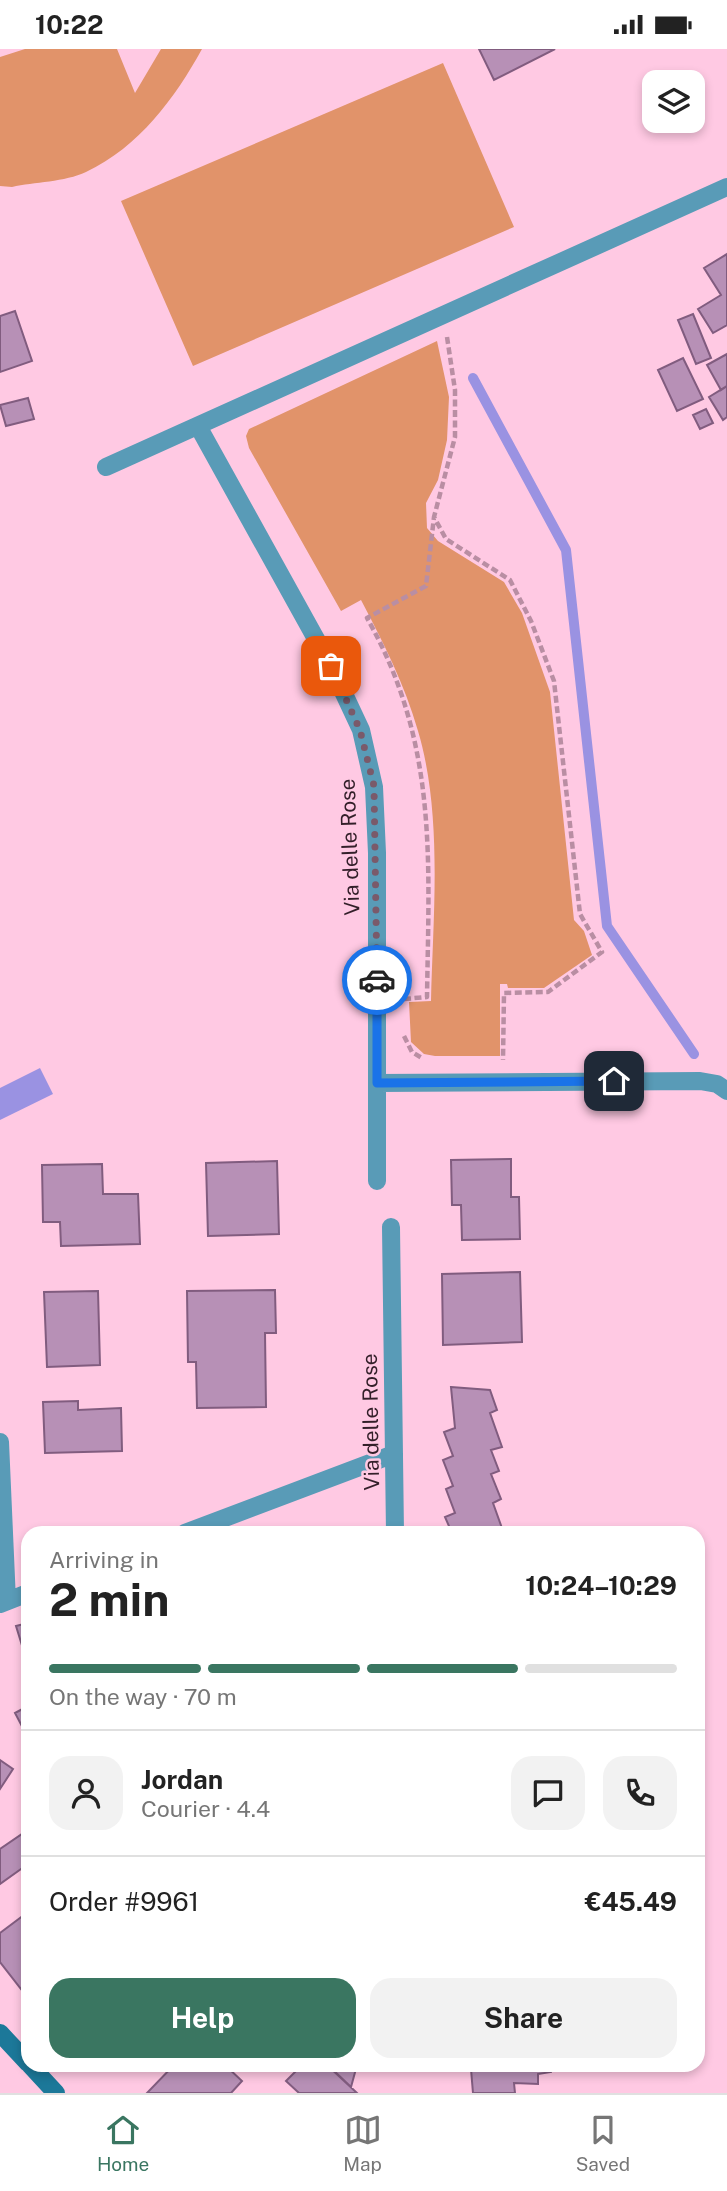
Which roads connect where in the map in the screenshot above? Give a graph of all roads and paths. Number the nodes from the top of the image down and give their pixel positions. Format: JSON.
{"nodes":[{"id":1,"x":727,"y":187,"type":"edge"},
{"id":2,"x":443,"y":316,"type":"junction"},
{"id":3,"x":198,"y":426,"type":"junction"},
{"id":4,"x":106,"y":467,"type":"dead end"},
{"id":5,"x":433,"y":517,"type":"junction"},
{"id":6,"x":404,"y":1008,"type":"dead end"},
{"id":7,"x":403,"y":1030,"type":"dead end"},
{"id":8,"x":492,"y":1060,"type":"dead end"},
{"id":9,"x":430,"y":1061,"type":"dead end"},
{"id":10,"x":377,"y":1083,"type":"junction"},
{"id":11,"x":727,"y":1091,"type":"edge"},
{"id":12,"x":377,"y":1181,"type":"dead end"},
{"id":13,"x":391,"y":1227,"type":"dead end"},
{"id":14,"x":0,"y":1442,"type":"edge"},
{"id":15,"x":394,"y":1454,"type":"junction"},
{"id":16,"x":204,"y":1526,"type":"edge"},
{"id":17,"x":395,"y":1526,"type":"edge"},
{"id":18,"x":21,"y":1596,"type":"edge"},
{"id":19,"x":3,"y":1602,"type":"edge"},
{"id":20,"x":0,"y":2033,"type":"edge"},
{"id":21,"x":21,"y":2055,"type":"edge"},
{"id":22,"x":36,"y":2072,"type":"edge"},
{"id":23,"x":56,"y":2093,"type":"edge"}],
"edges":[{"from":1,"to":2,"type":"street"},
{"from":2,"to":3,"type":"street"},
{"from":2,"to":5,"type":"path"},
{"from":3,"to":4,"type":"street"},
{"from":3,"to":10,"type":"street","name":"Via delle Rose"},
{"from":5,"to":6,"type":"path"},
{"from":5,"to":8,"type":"path"},
{"from":7,"to":9,"type":"path"},
{"from":10,"to":11,"type":"street"},
{"from":10,"to":12,"type":"street","name":"Via delle Rose"},
{"from":13,"to":15,"type":"street","name":"Via delle Rose"},
{"from":14,"to":19,"type":"street"},
{"from":15,"to":16,"type":"street"},
{"from":15,"to":17,"type":"street","name":"Via delle Rose"},
{"from":18,"to":19,"type":"street"},
{"from":20,"to":21,"type":"main road"},
{"from":22,"to":23,"type":"main road"}]}
